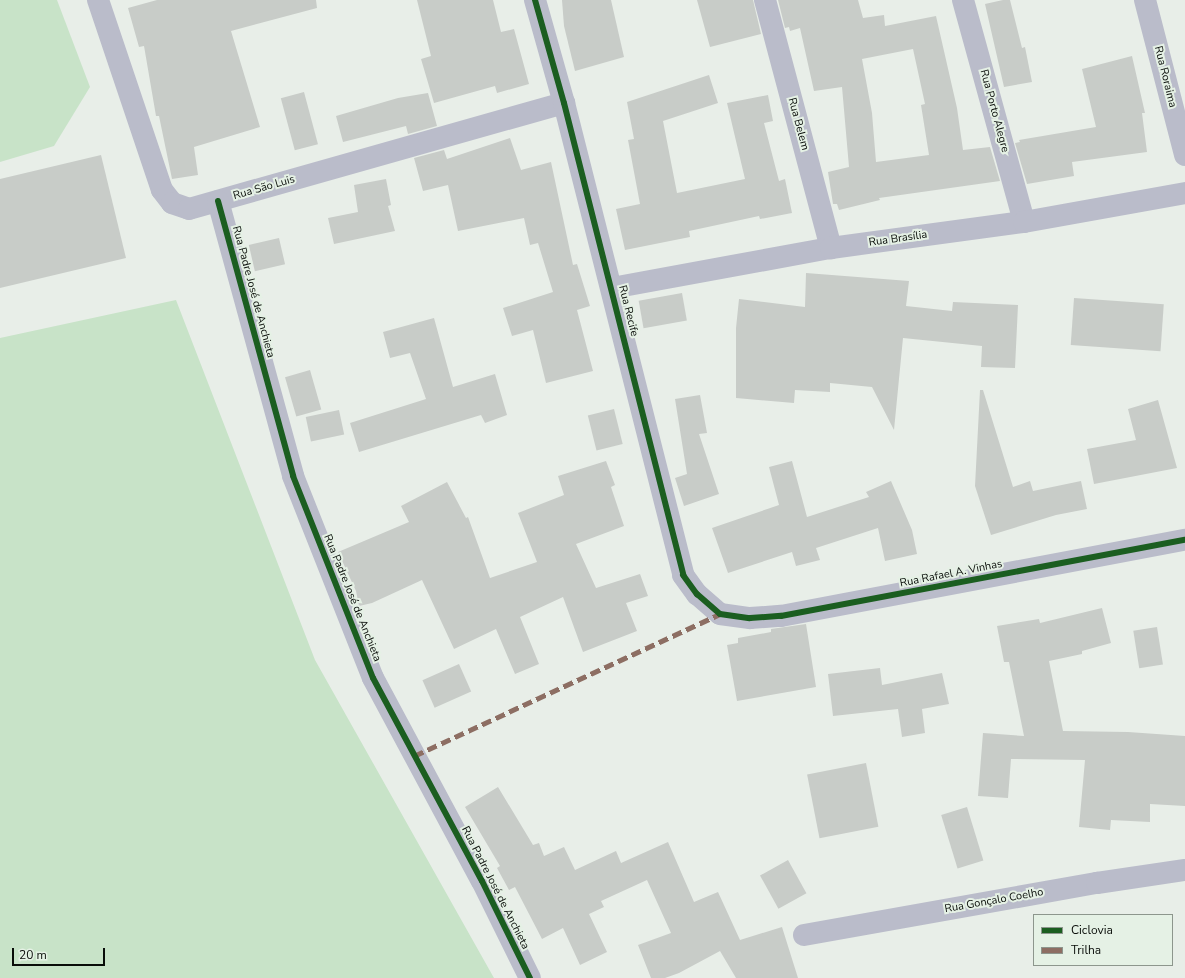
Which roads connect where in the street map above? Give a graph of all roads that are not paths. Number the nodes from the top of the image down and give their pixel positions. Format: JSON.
{"nodes":[{"id":1,"x":535,"y":0,"type":"edge"},
{"id":2,"x":765,"y":0,"type":"edge"},
{"id":3,"x":963,"y":0,"type":"edge"},
{"id":4,"x":1145,"y":0,"type":"edge"},
{"id":5,"x":102,"y":1,"type":"edge"},
{"id":6,"x":564,"y":103,"type":"junction"},
{"id":7,"x":1185,"y":155,"type":"edge"},
{"id":8,"x":1185,"y":193,"type":"edge"},
{"id":9,"x":218,"y":201,"type":"junction"},
{"id":10,"x":1024,"y":222,"type":"junction"},
{"id":11,"x":831,"y":248,"type":"junction"},
{"id":12,"x":612,"y":288,"type":"junction"},
{"id":13,"x":1185,"y":540,"type":"edge"},
{"id":14,"x":720,"y":614,"type":"joint"},
{"id":15,"x":1185,"y":870,"type":"edge"},
{"id":16,"x":804,"y":935,"type":"dead end"},
{"id":17,"x":530,"y":978,"type":"edge"}],
"edges":[{"from":1,"to":6,"type":"street","name":"Rua Recife"},
{"from":2,"to":11,"type":"street","name":"Rua Belem"},
{"from":3,"to":10,"type":"street","name":"Rua Porto Alegre"},
{"from":4,"to":7,"type":"street","name":"Rua Roraima"},
{"from":5,"to":9,"type":"street","name":"Rua São Luis"},
{"from":6,"to":9,"type":"street","name":"Rua São Luis"},
{"from":6,"to":12,"type":"street","name":"Rua Recife"},
{"from":8,"to":10,"type":"street","name":"Rua Brasília"},
{"from":9,"to":17,"type":"street","name":"Rua Padre José de Anchieta"},
{"from":10,"to":11,"type":"street","name":"Rua Brasília"},
{"from":11,"to":12,"type":"street","name":"Rua Brasília"},
{"from":12,"to":14,"type":"street","name":"Rua Recife"},
{"from":13,"to":14,"type":"street","name":"Rua Rafael A. Vinhas"},
{"from":15,"to":16,"type":"street","name":"Rua Gonçalo Coelho"}]}
